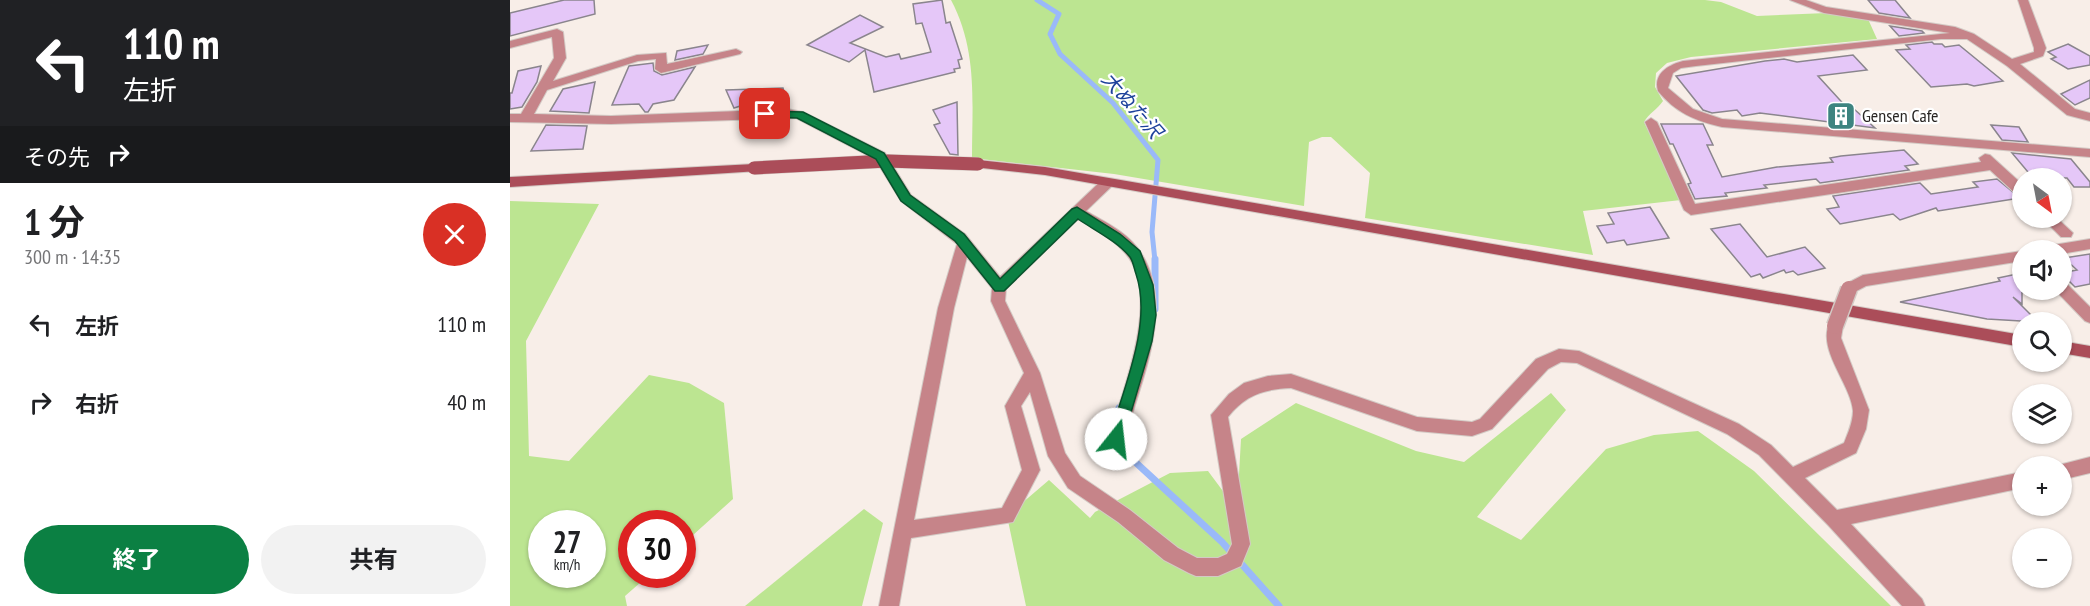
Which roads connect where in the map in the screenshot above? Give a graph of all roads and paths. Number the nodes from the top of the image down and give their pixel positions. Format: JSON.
{"nodes":[{"id":1,"x":1795,"y":0,"type":"edge"},
{"id":2,"x":2023,"y":0,"type":"edge"},
{"id":3,"x":1970,"y":36,"type":"junction"},
{"id":4,"x":510,"y":45,"type":"edge"},
{"id":5,"x":736,"y":52,"type":"dead end"},
{"id":6,"x":2012,"y":63,"type":"junction"},
{"id":7,"x":542,"y":88,"type":"junction"},
{"id":8,"x":526,"y":117,"type":"junction"},
{"id":9,"x":2090,"y":117,"type":"edge"},
{"id":10,"x":510,"y":118,"type":"edge"},
{"id":11,"x":1651,"y":122,"type":"dead end"},
{"id":12,"x":1969,"y":143,"type":"junction"},
{"id":13,"x":2090,"y":153,"type":"edge"},
{"id":14,"x":1992,"y":165,"type":"junction"},
{"id":15,"x":510,"y":182,"type":"edge"},
{"id":16,"x":1107,"y":183,"type":"junction"},
{"id":17,"x":2012,"y":183,"type":"edge"},
{"id":18,"x":1077,"y":212,"type":"junction"},
{"id":19,"x":2060,"y":228,"type":"edge"},
{"id":20,"x":2066,"y":233,"type":"dead end"},
{"id":21,"x":964,"y":244,"type":"junction"},
{"id":22,"x":2090,"y":244,"type":"edge"},
{"id":23,"x":2072,"y":247,"type":"edge"},
{"id":24,"x":2012,"y":258,"type":"edge"},
{"id":25,"x":999,"y":287,"type":"junction"},
{"id":26,"x":2072,"y":293,"type":"edge"},
{"id":27,"x":2090,"y":297,"type":"edge"},
{"id":28,"x":2072,"y":299,"type":"edge"},
{"id":29,"x":2090,"y":317,"type":"edge"},
{"id":30,"x":2012,"y":339,"type":"edge"},
{"id":31,"x":2072,"y":349,"type":"edge"},
{"id":32,"x":2090,"y":352,"type":"edge"},
{"id":33,"x":1032,"y":373,"type":"junction"},
{"id":34,"x":1116,"y":439,"type":"dead end"},
{"id":35,"x":2090,"y":465,"type":"edge"},
{"id":36,"x":2072,"y":469,"type":"edge"},
{"id":37,"x":1791,"y":476,"type":"junction"},
{"id":38,"x":2012,"y":482,"type":"edge"},
{"id":39,"x":1834,"y":519,"type":"junction"},
{"id":40,"x":904,"y":530,"type":"junction"},
{"id":41,"x":889,"y":606,"type":"edge"},
{"id":42,"x":1915,"y":606,"type":"edge"}],
"edges":[{"from":1,"to":3,"type":"street"},
{"from":2,"to":6,"type":"street"},
{"from":3,"to":6,"type":"street"},
{"from":3,"to":12,"type":"street"},
{"from":4,"to":7,"type":"street"},
{"from":5,"to":7,"type":"street"},
{"from":6,"to":9,"type":"street"},
{"from":7,"to":8,"type":"street"},
{"from":8,"to":10,"type":"street"},
{"from":8,"to":21,"type":"street"},
{"from":11,"to":14,"type":"street"},
{"from":12,"to":13,"type":"street"},
{"from":12,"to":14,"type":"street"},
{"from":14,"to":17,"type":"street"},
{"from":15,"to":16,"type":"street","bridge":true},
{"from":16,"to":18,"type":"street"},
{"from":16,"to":30,"type":"street"},
{"from":18,"to":25,"type":"street"},
{"from":18,"to":34,"type":"street"},
{"from":19,"to":20,"type":"street"},
{"from":21,"to":25,"type":"street"},
{"from":21,"to":40,"type":"street"},
{"from":22,"to":23,"type":"street"},
{"from":24,"to":37,"type":"street","bridge":true},
{"from":25,"to":33,"type":"street"},
{"from":26,"to":27,"type":"street"},
{"from":28,"to":29,"type":"street"},
{"from":31,"to":32,"type":"street"},
{"from":33,"to":37,"type":"street"},
{"from":33,"to":40,"type":"street"},
{"from":35,"to":36,"type":"street"},
{"from":37,"to":39,"type":"street"},
{"from":38,"to":39,"type":"street"},
{"from":39,"to":42,"type":"street"},
{"from":40,"to":41,"type":"street"}]}
